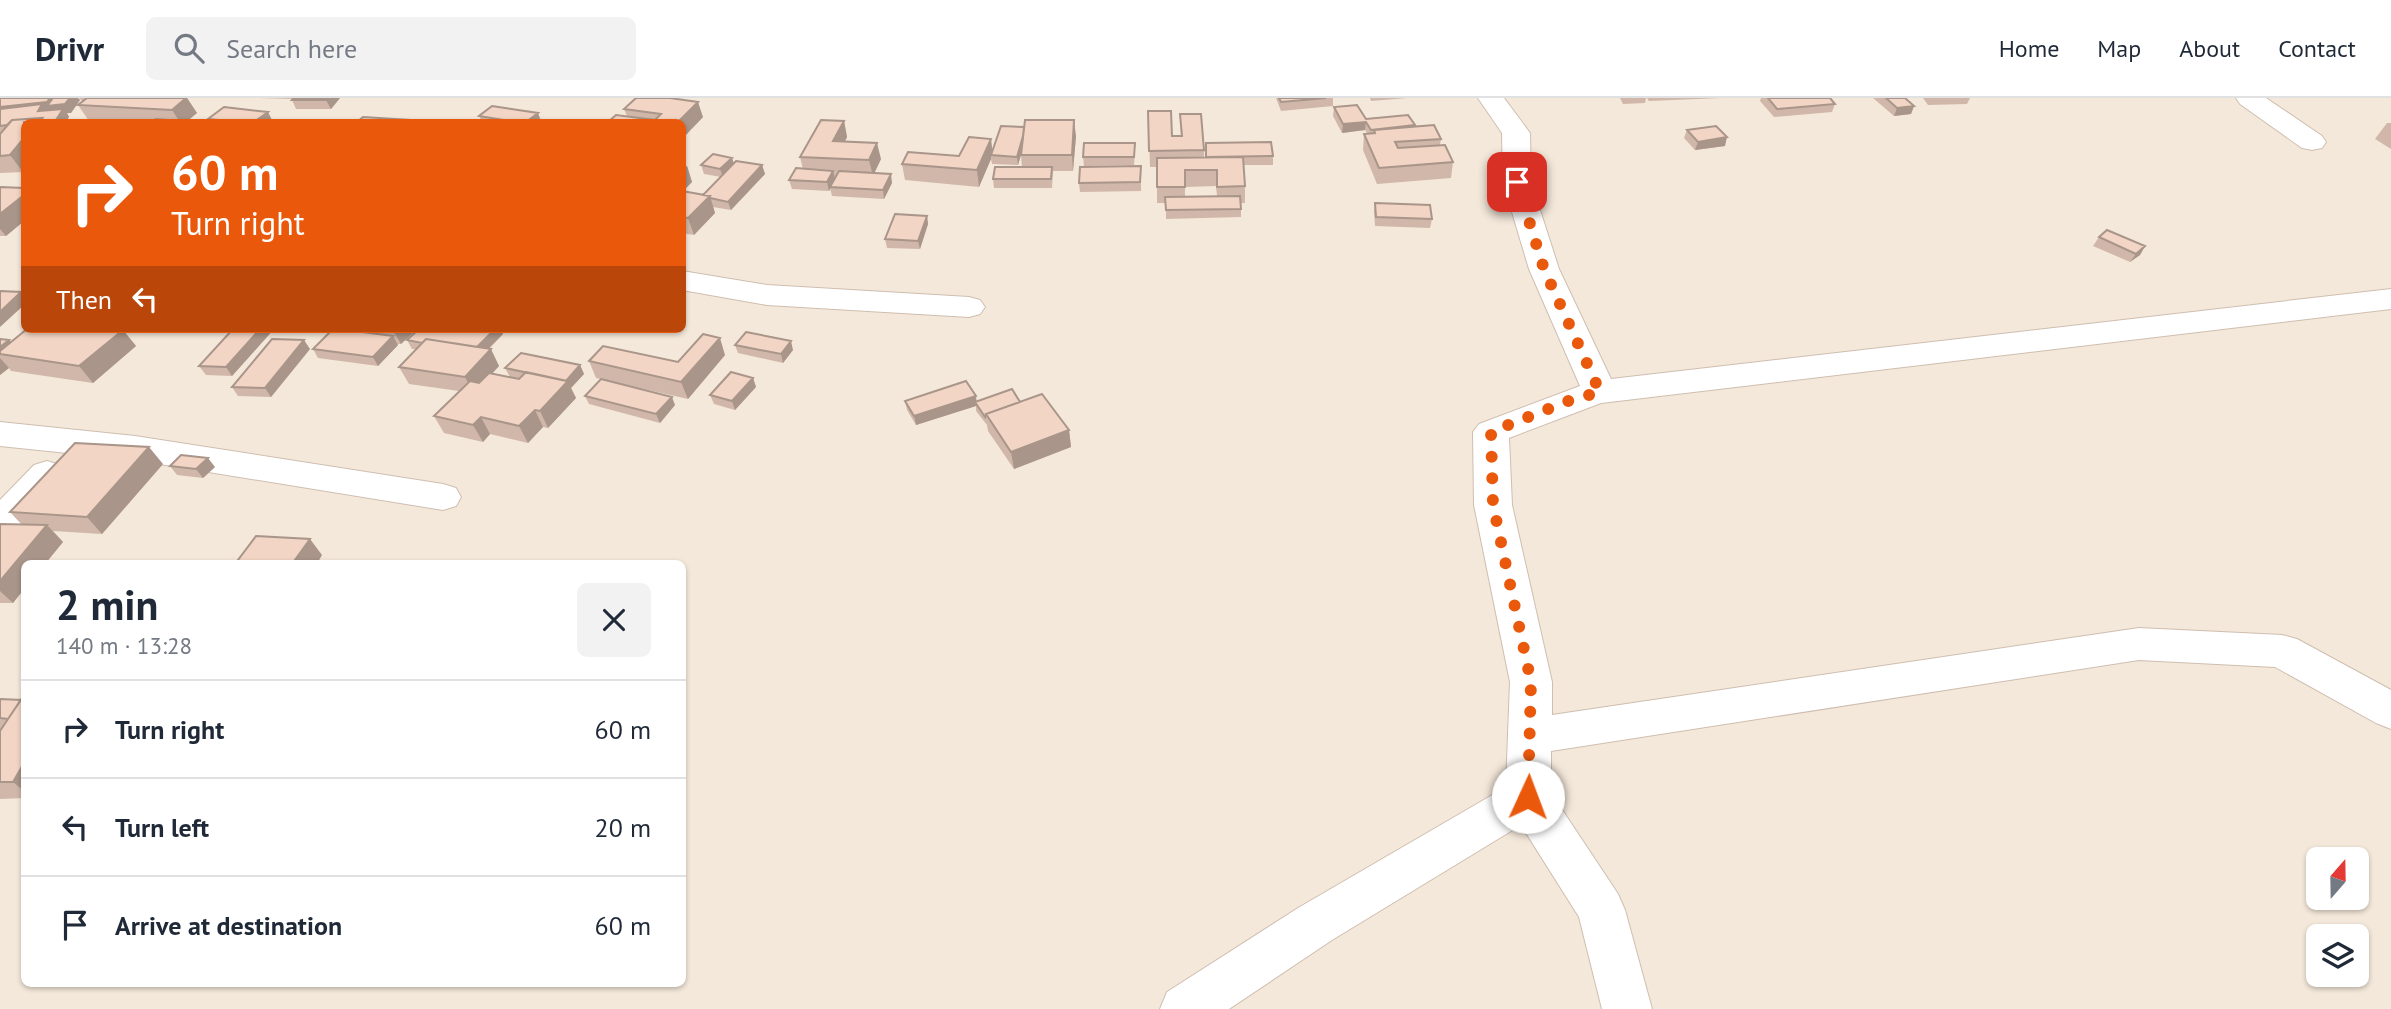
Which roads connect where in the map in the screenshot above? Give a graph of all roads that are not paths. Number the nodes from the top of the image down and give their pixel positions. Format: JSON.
{"nodes":[{"id":1,"x":1492,"y":98,"type":"edge"},
{"id":2,"x":2249,"y":98,"type":"edge"},
{"id":3,"x":2312,"y":142,"type":"dead end"},
{"id":4,"x":686,"y":281,"type":"edge"},
{"id":5,"x":2391,"y":299,"type":"edge"},
{"id":6,"x":969,"y":307,"type":"dead end"},
{"id":7,"x":1600,"y":392,"type":"junction"},
{"id":8,"x":0,"y":434,"type":"edge"},
{"id":9,"x":77,"y":442,"type":"junction"},
{"id":10,"x":443,"y":497,"type":"dead end"},
{"id":11,"x":0,"y":524,"type":"edge"},
{"id":12,"x":2391,"y":711,"type":"edge"},
{"id":13,"x":1530,"y":736,"type":"junction"},
{"id":14,"x":1528,"y":797,"type":"junction"},
{"id":15,"x":1185,"y":1009,"type":"edge"},
{"id":16,"x":1627,"y":1009,"type":"edge"}],
"edges":[{"from":1,"to":7,"type":"street"},
{"from":2,"to":3,"type":"street"},
{"from":4,"to":6,"type":"street"},
{"from":5,"to":7,"type":"street"},
{"from":7,"to":13,"type":"street"},
{"from":8,"to":9,"type":"street"},
{"from":9,"to":10,"type":"street"},
{"from":9,"to":11,"type":"street"},
{"from":12,"to":13,"type":"street"},
{"from":13,"to":14,"type":"street"},
{"from":14,"to":15,"type":"street"},
{"from":14,"to":16,"type":"street"}]}
